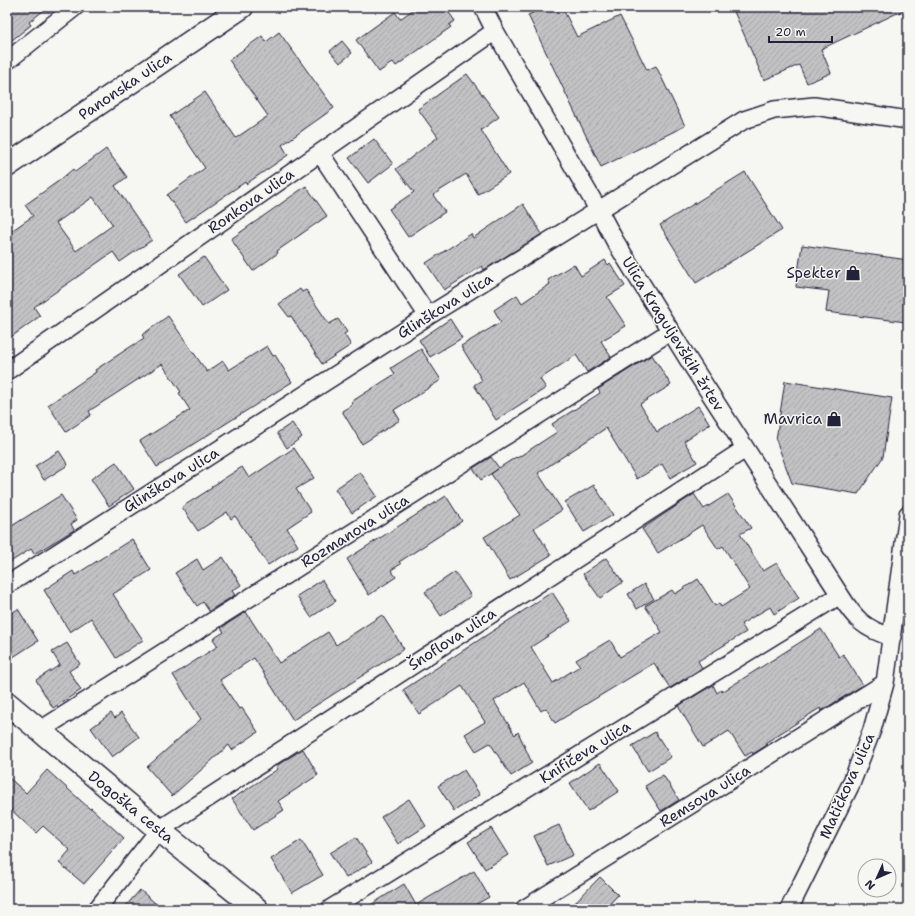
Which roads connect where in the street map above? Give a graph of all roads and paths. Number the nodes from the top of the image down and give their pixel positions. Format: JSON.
{"nodes":[{"id":1,"x":75,"y":7,"type":"edge"},
{"id":2,"x":242,"y":7,"type":"edge"},
{"id":3,"x":483,"y":7,"type":"edge"},
{"id":4,"x":495,"y":32,"type":"junction"},
{"id":5,"x":7,"y":61,"type":"edge"},
{"id":6,"x":908,"y":120,"type":"edge"},
{"id":7,"x":320,"y":153,"type":"junction"},
{"id":8,"x":7,"y":166,"type":"edge"},
{"id":9,"x":599,"y":211,"type":"junction"},
{"id":10,"x":428,"y":316,"type":"junction"},
{"id":11,"x":671,"y":331,"type":"junction"},
{"id":12,"x":7,"y":371,"type":"edge"},
{"id":13,"x":745,"y":449,"type":"junction"},
{"id":14,"x":908,"y":514,"type":"edge"},
{"id":15,"x":7,"y":585,"type":"edge"},
{"id":16,"x":840,"y":596,"type":"junction"},
{"id":17,"x":892,"y":637,"type":"junction"},
{"id":18,"x":885,"y":683,"type":"junction"},
{"id":19,"x":7,"y":703,"type":"edge"},
{"id":20,"x":39,"y":731,"type":"junction"},
{"id":21,"x":159,"y":830,"type":"junction"},
{"id":22,"x":97,"y":909,"type":"edge"},
{"id":23,"x":257,"y":909,"type":"edge"},
{"id":24,"x":330,"y":909,"type":"edge"},
{"id":25,"x":524,"y":909,"type":"edge"},
{"id":26,"x":789,"y":909,"type":"edge"}],
"edges":[{"from":1,"to":5,"type":"street"},
{"from":2,"to":8,"type":"street","name":"Panonska ulica"},
{"from":3,"to":4,"type":"street","name":"Ulica Kraguljevških žrtev"},
{"from":4,"to":7,"type":"street","name":"Ronkova ulica"},
{"from":4,"to":9,"type":"street","name":"Ulica Kraguljevških žrtev"},
{"from":6,"to":9,"type":"street","name":"Glinškova ulica"},
{"from":7,"to":10,"type":"street"},
{"from":7,"to":12,"type":"street","name":"Ronkova ulica"},
{"from":9,"to":10,"type":"street","name":"Glinškova ulica"},
{"from":9,"to":11,"type":"street","name":"Ulica Kraguljevških žrtev"},
{"from":10,"to":15,"type":"street","name":"Glinškova ulica"},
{"from":11,"to":13,"type":"street","name":"Ulica Kraguljevških žrtev"},
{"from":11,"to":20,"type":"street","name":"Rozmanova ulica"},
{"from":13,"to":16,"type":"street","name":"Ulica Kraguljevških žrtev"},
{"from":13,"to":21,"type":"street","name":"Šnoflova ulica"},
{"from":14,"to":17,"type":"street","name":"Matičkova ulica"},
{"from":16,"to":17,"type":"street","name":"Ulica Kraguljevških žrtev"},
{"from":16,"to":24,"type":"street","name":"Knifičeva ulica"},
{"from":17,"to":18,"type":"street","name":"Matičkova ulica"},
{"from":18,"to":25,"type":"street","name":"Remsova ulica"},
{"from":18,"to":26,"type":"street","name":"Matičkova ulica"},
{"from":19,"to":20,"type":"street","name":"Dogoška cesta"},
{"from":20,"to":21,"type":"street","name":"Dogoška cesta"},
{"from":21,"to":22,"type":"street","name":"Šnoflova ulica"},
{"from":21,"to":23,"type":"street","name":"Dogoška cesta"}]}
